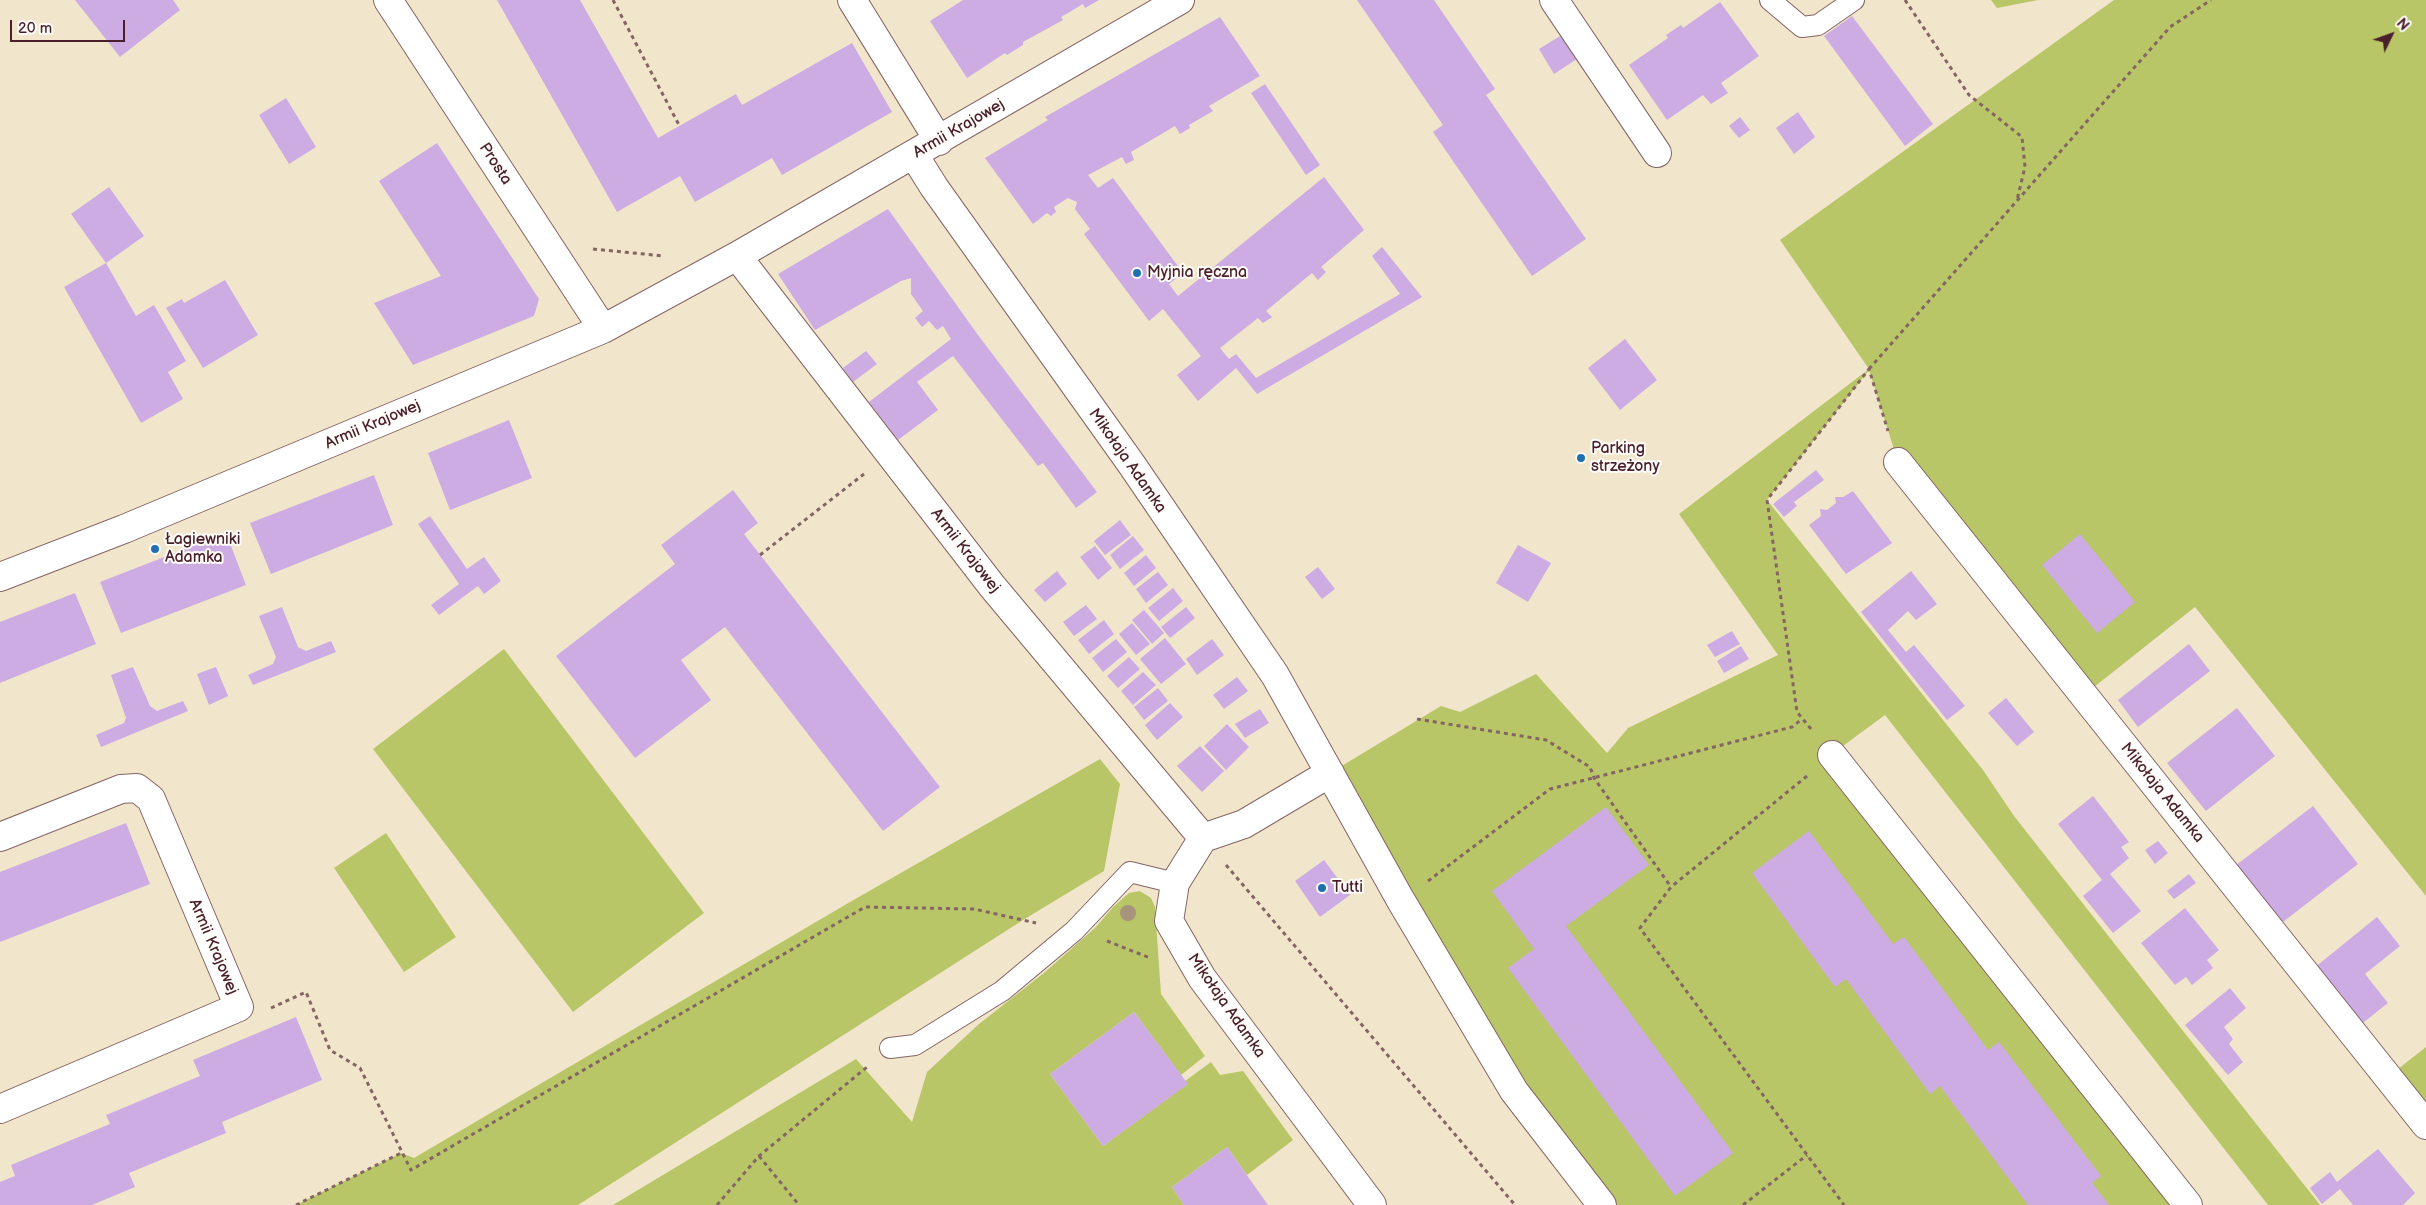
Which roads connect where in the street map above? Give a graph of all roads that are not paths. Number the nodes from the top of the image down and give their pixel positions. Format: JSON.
{"nodes":[{"id":1,"x":388,"y":0,"type":"edge"},
{"id":2,"x":852,"y":0,"type":"edge"},
{"id":3,"x":1180,"y":0,"type":"edge"},
{"id":4,"x":1554,"y":0,"type":"edge"},
{"id":5,"x":1770,"y":0,"type":"edge"},
{"id":6,"x":1854,"y":0,"type":"edge"},
{"id":7,"x":938,"y":141,"type":"junction"},
{"id":8,"x":1657,"y":153,"type":"dead end"},
{"id":9,"x":914,"y":155,"type":"junction"},
{"id":10,"x":737,"y":256,"type":"junction"},
{"id":11,"x":603,"y":329,"type":"junction"},
{"id":12,"x":1898,"y":462,"type":"road end"},
{"id":13,"x":0,"y":577,"type":"edge"},
{"id":14,"x":1832,"y":754,"type":"road end"},
{"id":15,"x":1330,"y":772,"type":"junction"},
{"id":16,"x":0,"y":837,"type":"edge"},
{"id":17,"x":1203,"y":838,"type":"junction"},
{"id":18,"x":1176,"y":883,"type":"junction"},
{"id":19,"x":890,"y":1048,"type":"road end"},
{"id":20,"x":0,"y":1109,"type":"edge"},
{"id":21,"x":2426,"y":1125,"type":"edge"},
{"id":22,"x":1372,"y":1205,"type":"edge"},
{"id":23,"x":1602,"y":1205,"type":"edge"},
{"id":24,"x":2188,"y":1205,"type":"edge"}],
"edges":[{"from":1,"to":11,"type":"street","name":"Prosta"},
{"from":2,"to":7,"type":"street"},
{"from":3,"to":7,"type":"street","name":"Armii Krajowej"},
{"from":4,"to":8,"type":"street"},
{"from":5,"to":6,"type":"lane"},
{"from":7,"to":9,"type":"street","name":"Armii Krajowej"},
{"from":9,"to":10,"type":"street","name":"Armii Krajowej"},
{"from":9,"to":15,"type":"street","name":"Mikołaja Adamka"},
{"from":10,"to":11,"type":"street","name":"Armii Krajowej"},
{"from":10,"to":17,"type":"street","name":"Armii Krajowej"},
{"from":11,"to":13,"type":"street","name":"Armii Krajowej"},
{"from":12,"to":21,"type":"street","name":"Mikołaja Adamka"},
{"from":14,"to":24,"type":"street"},
{"from":15,"to":17,"type":"street"},
{"from":15,"to":23,"type":"street","name":"Mikołaja Adamka"},
{"from":16,"to":20,"type":"street","name":"Armii Krajowej"},
{"from":17,"to":18,"type":"street","name":"Mikołaja Adamka"},
{"from":18,"to":19,"type":"lane"},
{"from":18,"to":22,"type":"street","name":"Mikołaja Adamka"}]}
